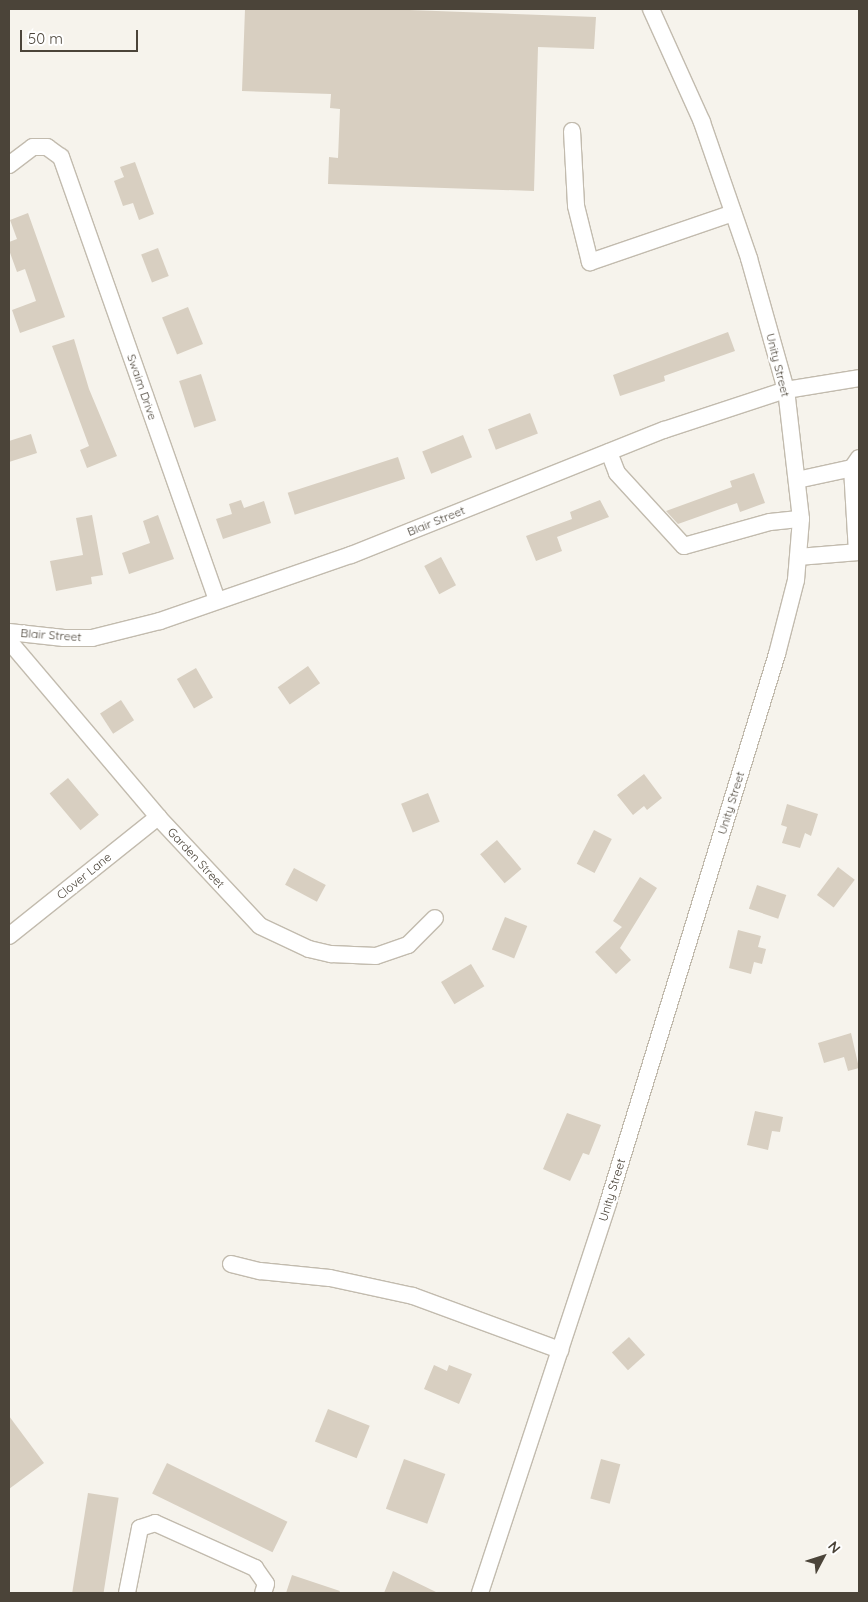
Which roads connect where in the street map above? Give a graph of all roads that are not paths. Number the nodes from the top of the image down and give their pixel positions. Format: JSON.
{"nodes":[{"id":1,"x":651,"y":9,"type":"edge"},
{"id":2,"x":572,"y":130,"type":"dead end"},
{"id":3,"x":9,"y":166,"type":"edge"},
{"id":4,"x":734,"y":213,"type":"junction"},
{"id":5,"x":859,"y":378,"type":"edge"},
{"id":6,"x":786,"y":390,"type":"junction"},
{"id":7,"x":608,"y":452,"type":"junction"},
{"id":8,"x":855,"y":463,"type":"edge"},
{"id":9,"x":797,"y":480,"type":"junction"},
{"id":10,"x":856,"y":490,"type":"edge"},
{"id":11,"x":802,"y":519,"type":"junction"},
{"id":12,"x":858,"y":552,"type":"edge"},
{"id":13,"x":798,"y":557,"type":"junction"},
{"id":14,"x":217,"y":600,"type":"junction"},
{"id":15,"x":9,"y":632,"type":"edge"},
{"id":16,"x":9,"y":641,"type":"edge"},
{"id":17,"x":158,"y":817,"type":"junction"},
{"id":18,"x":435,"y":918,"type":"dead end"},
{"id":19,"x":9,"y":936,"type":"edge"},
{"id":20,"x":231,"y":1264,"type":"dead end"},
{"id":21,"x":560,"y":1350,"type":"junction"},
{"id":22,"x":127,"y":1593,"type":"edge"},
{"id":23,"x":263,"y":1593,"type":"edge"},
{"id":24,"x":480,"y":1593,"type":"edge"}],
"edges":[{"from":1,"to":4,"type":"street","name":"Unity Street"},
{"from":2,"to":4,"type":"street"},
{"from":3,"to":14,"type":"street","name":"Swaim Drive"},
{"from":4,"to":6,"type":"street","name":"Unity Street"},
{"from":5,"to":6,"type":"street","name":"Blair Street"},
{"from":6,"to":7,"type":"street","name":"Blair Street"},
{"from":6,"to":9,"type":"street","name":"Unity Street"},
{"from":7,"to":11,"type":"street"},
{"from":7,"to":14,"type":"street","name":"Blair Street"},
{"from":8,"to":9,"type":"street"},
{"from":8,"to":10,"type":"street"},
{"from":9,"to":11,"type":"street","name":"Unity Street"},
{"from":10,"to":12,"type":"street"},
{"from":11,"to":13,"type":"street","name":"Unity Street"},
{"from":12,"to":13,"type":"street"},
{"from":13,"to":21,"type":"street","name":"Unity Street"},
{"from":14,"to":15,"type":"street","name":"Blair Street"},
{"from":16,"to":17,"type":"street","name":"Garden Street"},
{"from":17,"to":18,"type":"street","name":"Garden Street"},
{"from":17,"to":19,"type":"street","name":"Clover Lane"},
{"from":20,"to":21,"type":"street"},
{"from":21,"to":24,"type":"street","name":"Unity Street"},
{"from":22,"to":23,"type":"street"}]}
